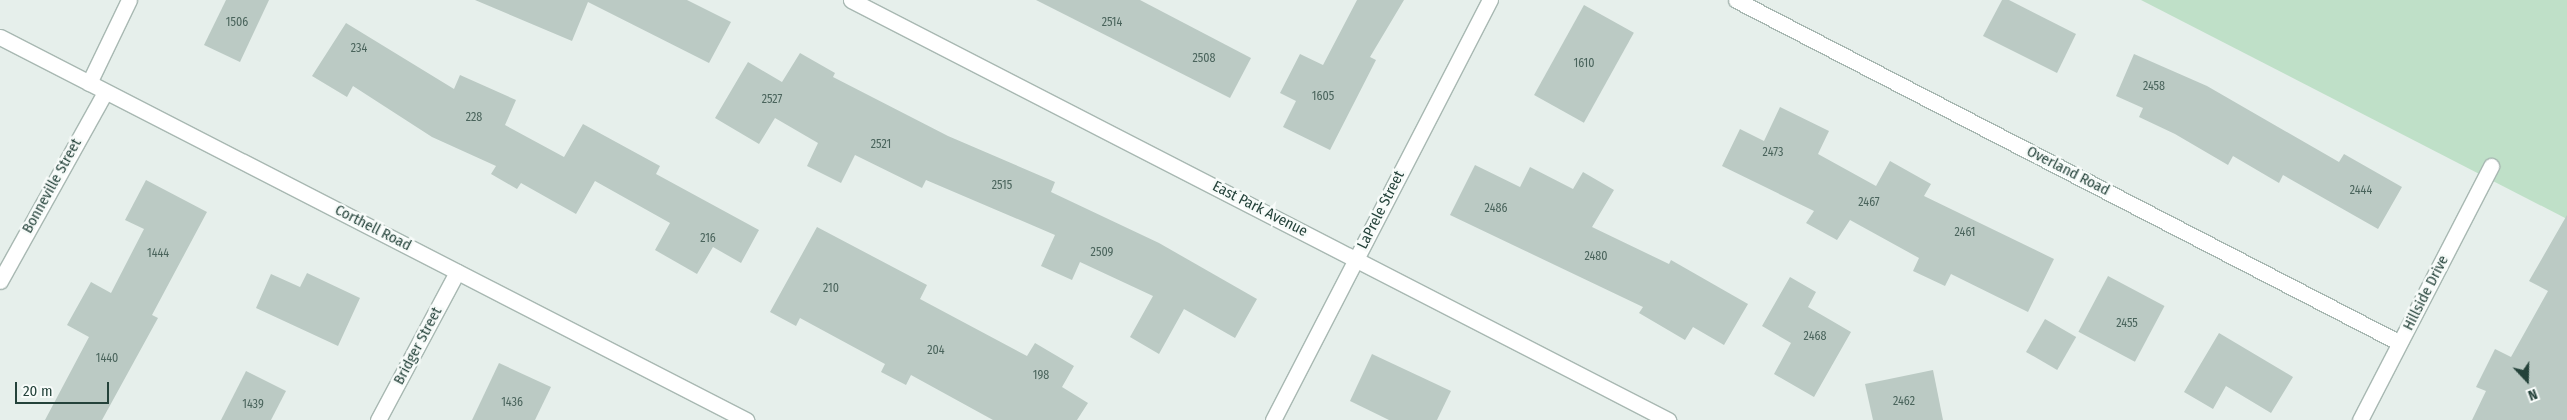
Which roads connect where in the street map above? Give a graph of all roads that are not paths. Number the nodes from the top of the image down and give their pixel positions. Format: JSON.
{"nodes":[{"id":1,"x":129,"y":0,"type":"edge"},
{"id":2,"x":851,"y":0,"type":"edge"},
{"id":3,"x":1490,"y":0,"type":"edge"},
{"id":4,"x":1736,"y":0,"type":"edge"},
{"id":5,"x":0,"y":37,"type":"edge"},
{"id":6,"x":89,"y":83,"type":"junction"},
{"id":7,"x":105,"y":92,"type":"junction"},
{"id":8,"x":2491,"y":166,"type":"dead end"},
{"id":9,"x":1356,"y":259,"type":"junction"},
{"id":10,"x":457,"y":272,"type":"junction"},
{"id":11,"x":0,"y":281,"type":"edge"},
{"id":12,"x":2400,"y":343,"type":"junction"},
{"id":13,"x":378,"y":420,"type":"edge"},
{"id":14,"x":746,"y":420,"type":"edge"},
{"id":15,"x":1273,"y":420,"type":"edge"},
{"id":16,"x":1668,"y":420,"type":"edge"},
{"id":17,"x":2360,"y":420,"type":"edge"}],
"edges":[{"from":1,"to":6,"type":"street"},
{"from":2,"to":9,"type":"street","name":"East Park Avenue"},
{"from":3,"to":9,"type":"street","name":"LaPrele Street"},
{"from":4,"to":12,"type":"street","name":"Overland Road"},
{"from":5,"to":6,"type":"street","name":"Corthell Road"},
{"from":6,"to":7,"type":"street","name":"Corthell Road"},
{"from":7,"to":10,"type":"street","name":"Corthell Road"},
{"from":7,"to":11,"type":"street","name":"Bonneville Street"},
{"from":8,"to":12,"type":"street","name":"Hillside Drive"},
{"from":9,"to":15,"type":"street","name":"LaPrele Street"},
{"from":9,"to":16,"type":"street","name":"East Park Avenue"},
{"from":10,"to":13,"type":"street","name":"Bridger Street"},
{"from":10,"to":14,"type":"street","name":"Corthell Road"},
{"from":12,"to":17,"type":"street","name":"Hillside Drive"}]}
